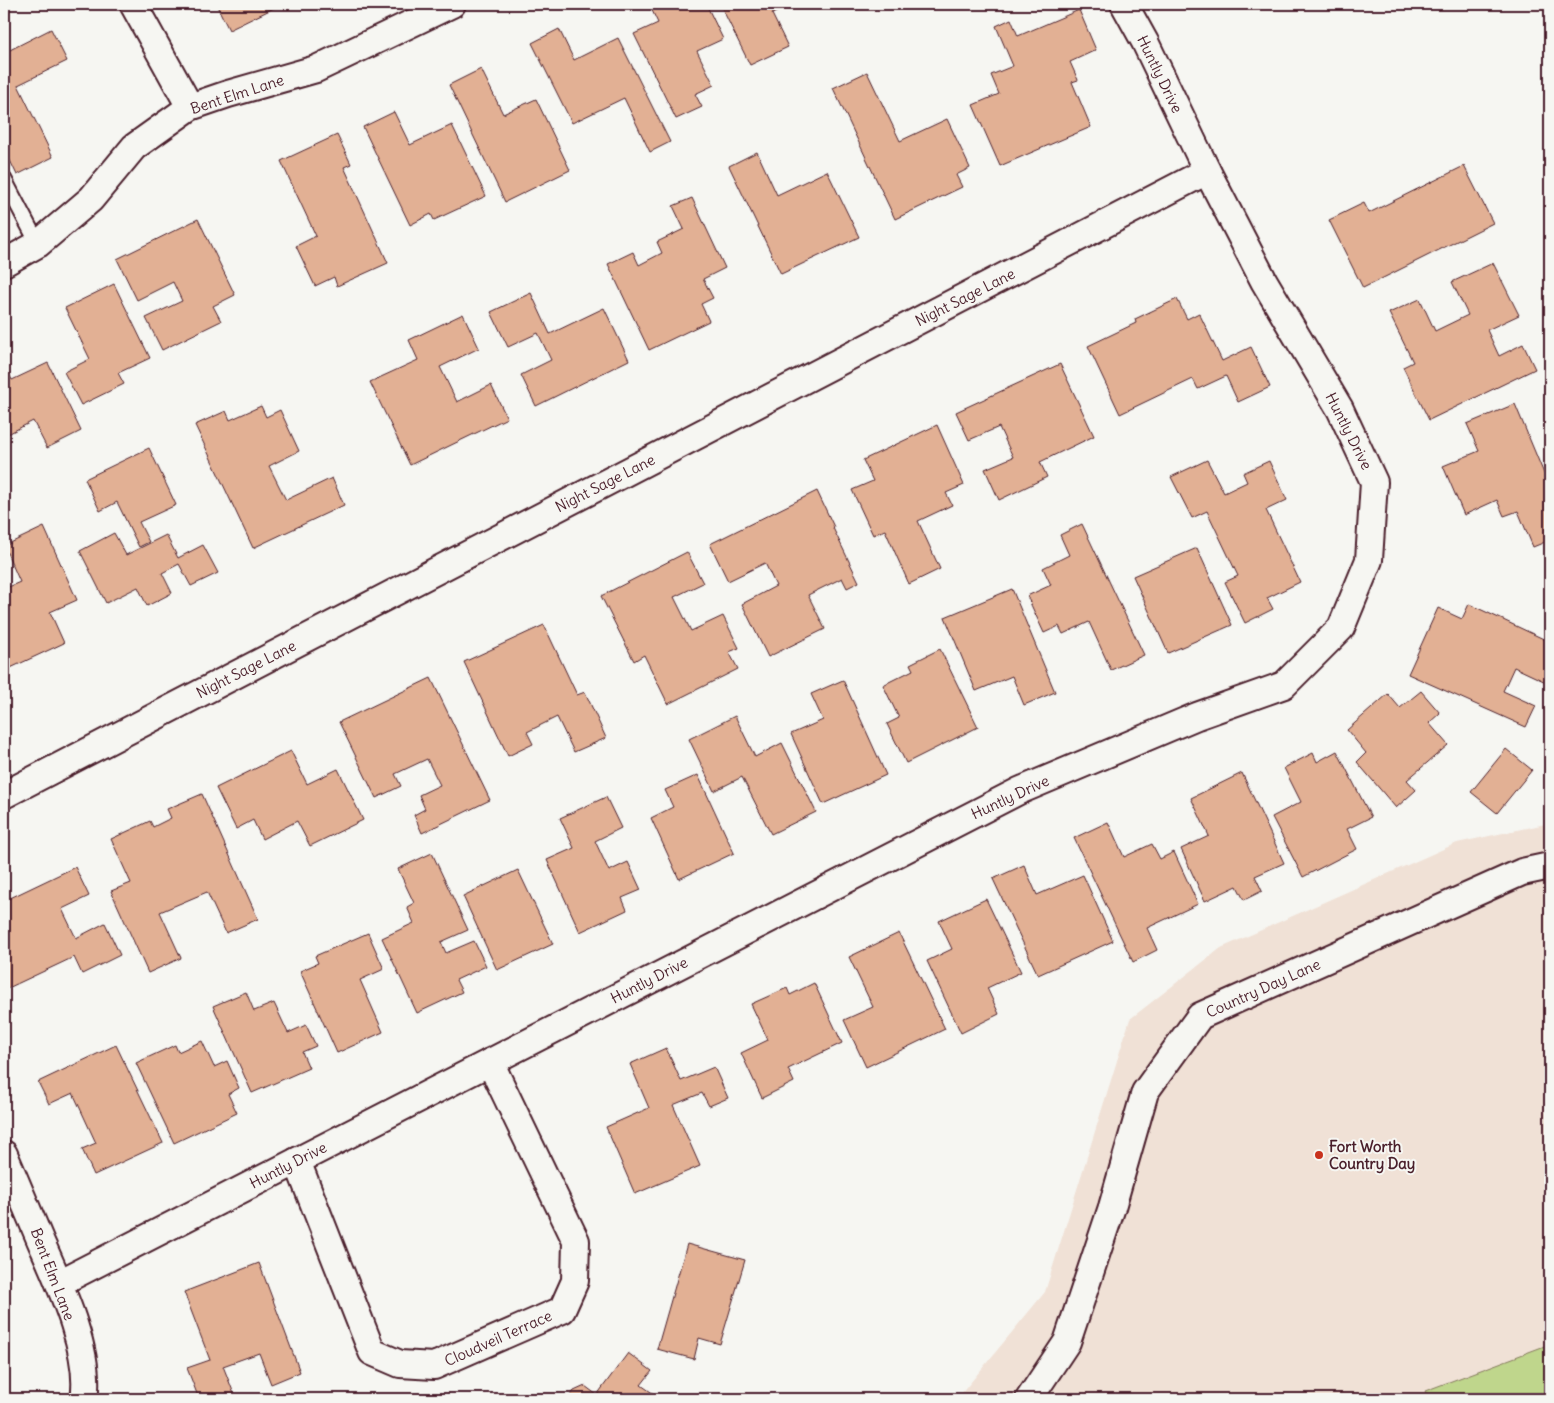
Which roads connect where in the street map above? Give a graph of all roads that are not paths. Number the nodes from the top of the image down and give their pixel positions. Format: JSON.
{"nodes":[{"id":1,"x":133,"y":4,"type":"edge"},
{"id":2,"x":452,"y":4,"type":"edge"},
{"id":3,"x":1124,"y":4,"type":"edge"},
{"id":4,"x":190,"y":107,"type":"junction"},
{"id":5,"x":1207,"y":172,"type":"junction"},
{"id":6,"x":4,"y":180,"type":"edge"},
{"id":7,"x":38,"y":244,"type":"junction"},
{"id":8,"x":4,"y":263,"type":"edge"},
{"id":9,"x":4,"y":795,"type":"edge"},
{"id":10,"x":1550,"y":866,"type":"edge"},
{"id":11,"x":490,"y":1062,"type":"junction"},
{"id":12,"x":4,"y":1154,"type":"edge"},
{"id":13,"x":297,"y":1161,"type":"junction"},
{"id":14,"x":59,"y":1283,"type":"junction"},
{"id":15,"x":84,"y":1399,"type":"edge"},
{"id":16,"x":1029,"y":1399,"type":"edge"}],
"edges":[{"from":1,"to":4,"type":"street"},
{"from":2,"to":4,"type":"street","name":"Bent Elm Lane"},
{"from":3,"to":5,"type":"street","name":"Huntly Drive"},
{"from":4,"to":7,"type":"street","name":"Bent Elm Lane"},
{"from":5,"to":9,"type":"street","name":"Night Sage Lane"},
{"from":5,"to":11,"type":"street","name":"Huntly Drive"},
{"from":6,"to":7,"type":"lane"},
{"from":7,"to":8,"type":"street","name":"Bent Elm Lane"},
{"from":10,"to":16,"type":"street","name":"Country Day Lane"},
{"from":11,"to":13,"type":"street","name":"Huntly Drive"},
{"from":11,"to":13,"type":"street","name":"Cloudveil Terrace"},
{"from":12,"to":14,"type":"street","name":"Bent Elm Lane"},
{"from":13,"to":14,"type":"street","name":"Huntly Drive"},
{"from":14,"to":15,"type":"street","name":"Bent Elm Lane"}]}
